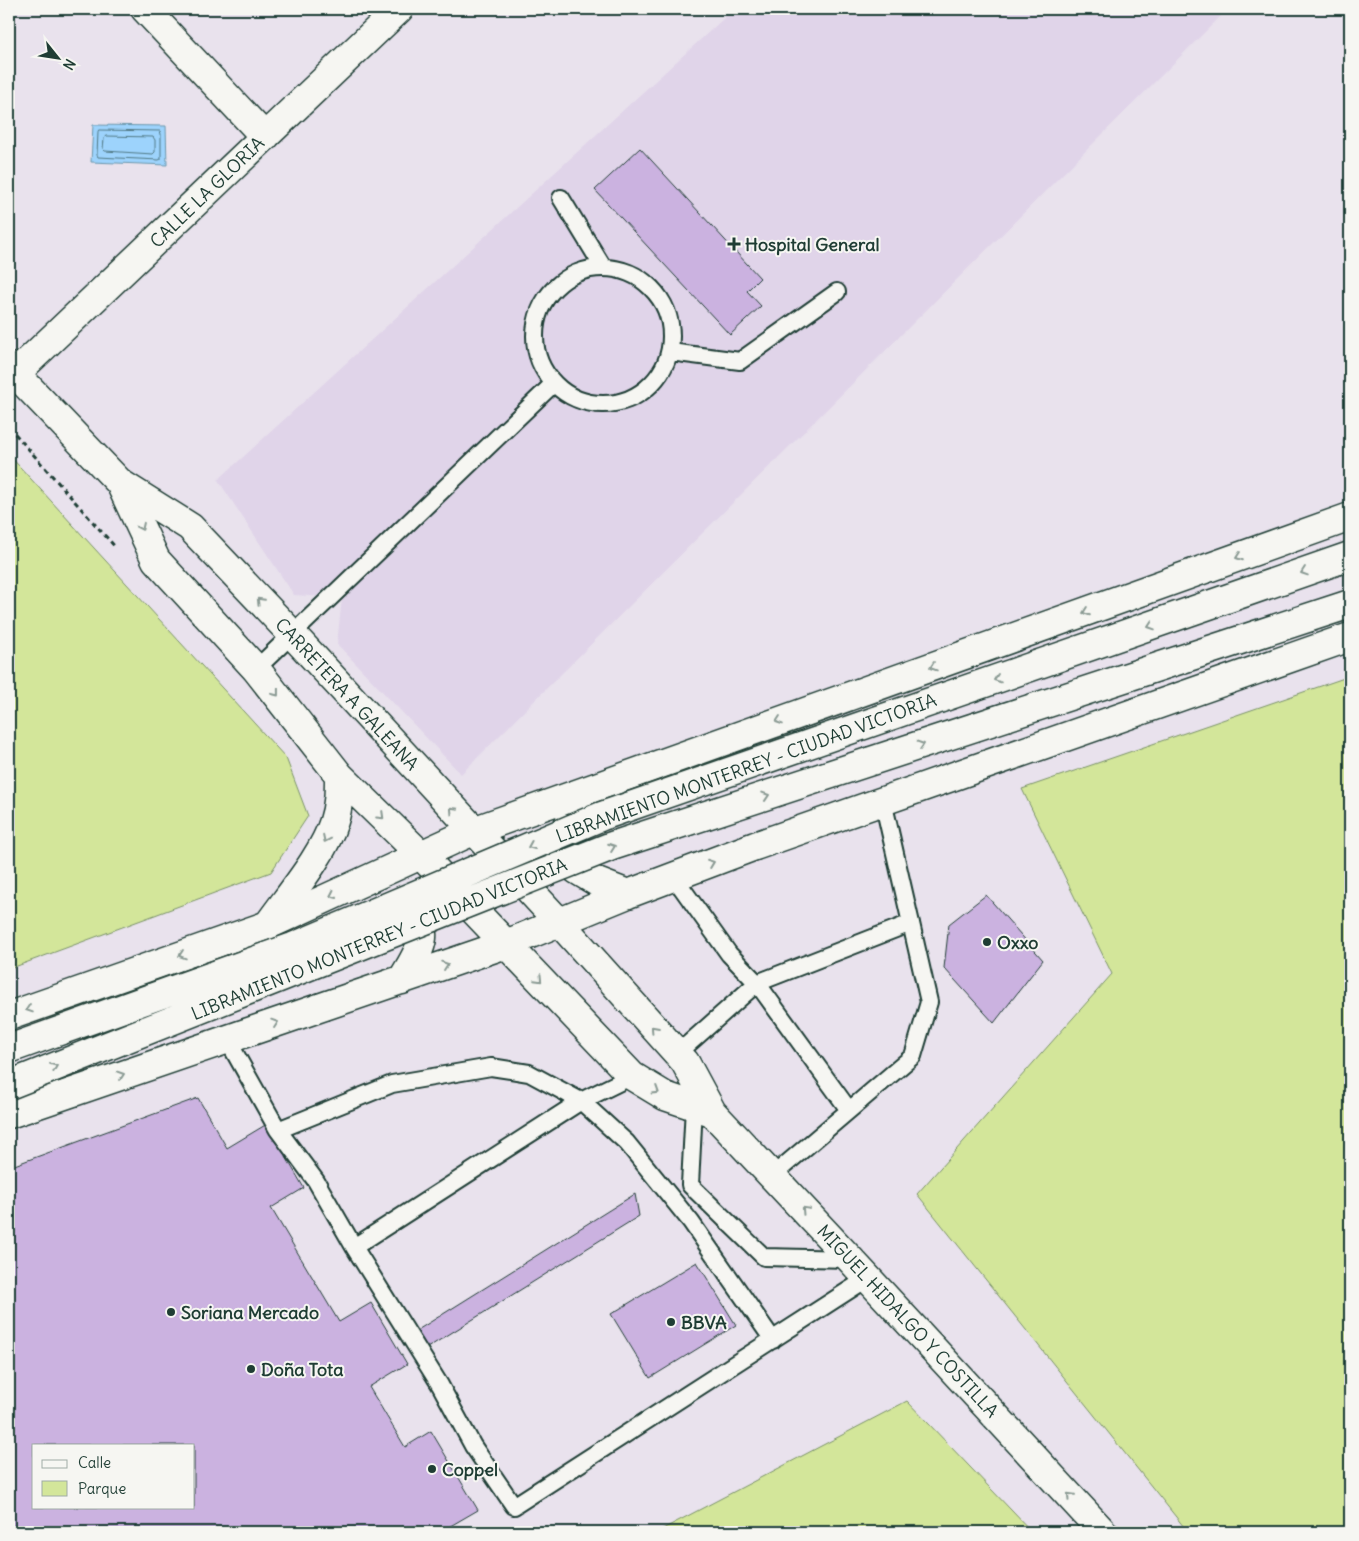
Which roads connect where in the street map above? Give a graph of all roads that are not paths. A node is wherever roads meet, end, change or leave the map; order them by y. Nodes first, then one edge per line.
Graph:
1 (145, 9) edge
2 (399, 9) edge
3 (265, 137) junction
4 (561, 198) dead end
5 (603, 267) junction
6 (837, 292) dead end
7 (670, 352) junction
8 (12, 371) edge
9 (552, 384) junction
10 (120, 483) junction
11 (1350, 516) edge
12 (1350, 556) edge
13 (1350, 604) edge
14 (292, 634) junction
15 (1350, 636) edge
16 (256, 669) junction
17 (339, 775) junction
18 (600, 784) junction
19 (883, 801) junction
20 (473, 831) junction
21 (420, 854) junction
22 (674, 877) junction
23 (362, 881) junction
24 (628, 894) junction
25 (559, 922) junction
26 (911, 923) junction
27 (268, 925) junction
28 (506, 944) junction
29 (402, 980) junction
30 (757, 983) junction
31 (9, 1016) edge
32 (227, 1039) junction
33 (9, 1049) edge
34 (677, 1054) junction
35 (632, 1076) junction
36 (9, 1085) edge
37 (582, 1101) junction
38 (703, 1109) junction
39 (849, 1110) junction
40 (9, 1114) edge
41 (278, 1130) junction
42 (772, 1176) junction
43 (354, 1247) junction
44 (859, 1268) junction
45 (773, 1340) junction
46 (1103, 1532) edge

1 - 3 main road
2 - 3 main road, CALLE LA GLORIA
3 - 8 main road, CALLE LA GLORIA
4 - 5 lane
5 - 7 lane
5 - 9 lane
6 - 7 lane
7 - 9 lane
8 - 10 main road, CARRETERA A GALEANA
9 - 14 lane
14 -> 10 main road, CARRETERA A GALEANA
10 -> 16 main road, CARRETERA A GALEANA
11 -> 18 main road
12 -> 33 main road, LIBRAMIENTO MONTERREY - CIUDAD VICTORIA, bridge
36 -> 13 main road, LIBRAMIENTO MONTERREY - CIUDAD VICTORIA, bridge
14 - 16 lane
20 -> 14 main road, CARRETERA A GALEANA
15 - 19 main road
16 -> 17 main road, CARRETERA A GALEANA
17 -> 21 main road, CARRETERA A GALEANA
17 -> 27 main road
18 - 20 main road
18 - 24 main road
22 -> 19 main road
19 - 26 lane
20 - 21 main road
20 - 25 main road, CARRETERA A GALEANA
21 - 23 main road
21 - 28 main road, CARRETERA A GALEANA
22 - 24 main road
22 - 30 lane
23 -> 27 main road
23 - 29 main road
24 - 25 main road
25 - 28 main road
34 -> 25 main road, CARRETERA A GALEANA
26 - 30 lane
26 - 39 lane
27 -> 31 main road
29 -> 28 main road
28 -> 35 main road, CARRETERA A GALEANA
32 -> 29 main road
30 - 34 lane
30 - 39 lane
40 -> 32 main road
32 - 41 lane
34 - 38 main road, CARRETERA A GALEANA
35 - 37 lane
35 -> 38 main road, CARRETERA A GALEANA
37 - 41 lane
37 - 43 lane
37 - 45 lane
38 - 42 main road, MIGUEL HIDALGO Y COSTILLA
38 - 44 lane
39 - 42 lane
41 - 43 lane
44 -> 42 main road, MIGUEL HIDALGO Y COSTILLA
43 - 45 lane
44 - 45 lane
46 -> 44 main road, MIGUEL HIDALGO Y COSTILLA

